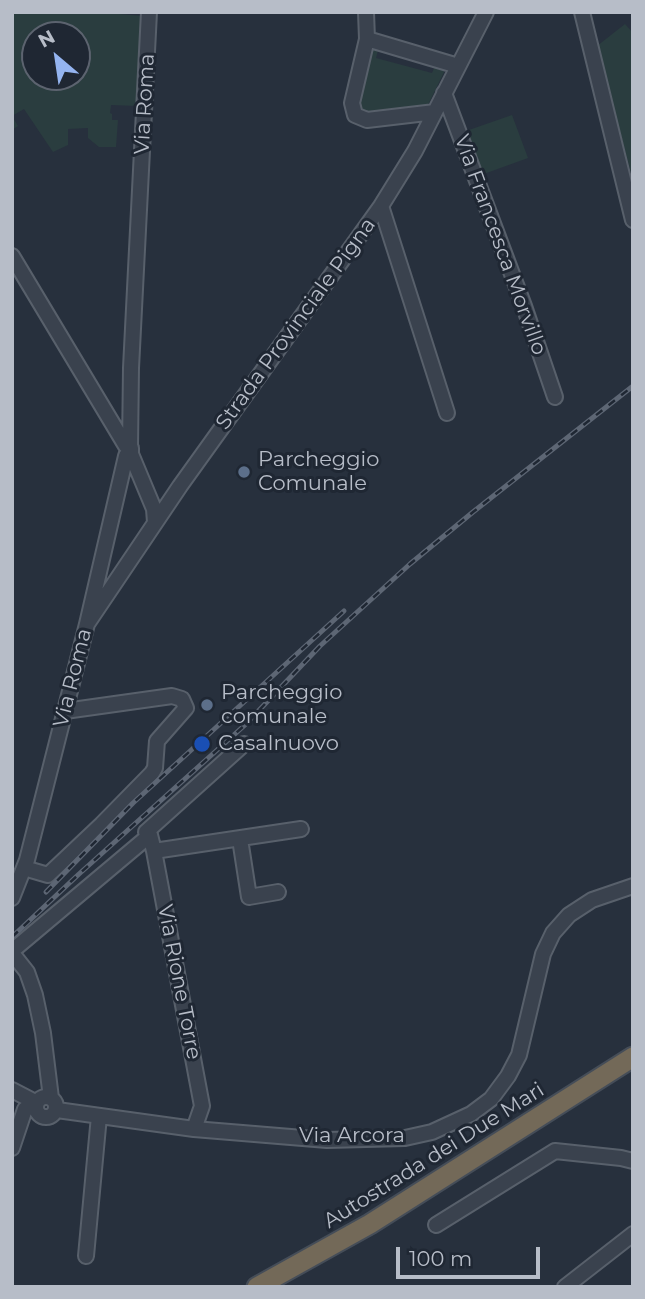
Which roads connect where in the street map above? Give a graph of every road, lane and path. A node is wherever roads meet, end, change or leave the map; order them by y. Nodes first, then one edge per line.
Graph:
1 (149, 12) edge
2 (366, 12) edge
3 (486, 12) edge
4 (582, 12) edge
5 (367, 39) junction
6 (458, 66) junction
7 (444, 93) junction
8 (435, 112) junction
9 (381, 206) junction
10 (633, 220) edge
11 (12, 256) edge
12 (555, 397) dead end
13 (447, 414) dead end
14 (128, 451) junction
15 (180, 486) junction
16 (148, 492) junction
17 (155, 522) junction
18 (99, 565) junction
19 (121, 573) junction
20 (87, 624) junction
21 (65, 711) junction
22 (244, 744) dead end
23 (302, 829) dead end
24 (149, 835) junction
25 (240, 839) junction
26 (154, 851) junction
27 (24, 868) junction
28 (633, 886) edge
29 (278, 892) dead end
30 (12, 898) edge
31 (12, 952) edge
32 (633, 1057) edge
33 (633, 1072) edge
34 (12, 1090) edge
35 (54, 1104) junction
36 (27, 1107) edge
37 (99, 1116) junction
38 (194, 1129) junction
39 (12, 1148) edge
40 (633, 1161) edge
41 (436, 1225) dead end
42 (370, 1232) junction
43 (633, 1234) edge
44 (86, 1256) dead end
45 (328, 1257) junction
46 (257, 1287) edge
47 (286, 1287) edge
48 (565, 1287) edge

1 - 14 street, Via Roma
2 - 5 street
3 - 6 street, Strada Provinciale Pigna
4 - 10 street
5 - 6 street
5 - 8 street
6 - 7 street, Strada Provinciale Pigna
7 - 8 street, Strada Provinciale Pigna
7 - 12 street, Via Francesca Morvillo
8 - 9 street, Strada Provinciale Pigna
9 - 13 street
9 - 15 street, Strada Provinciale Pigna
11 - 14 street
14 - 16 street, Via Roma
14 - 18 street, Via Roma
15 - 16 street
15 - 17 street, Strada Provinciale Pigna
16 - 17 street, Via Roma
17 - 19 street, Strada Provinciale Pigna
18 - 19 street
18 - 20 street, Via Roma
19 - 20 street, Strada Provinciale Pigna
20 - 21 street, Via Roma
21 - 27 street, Via Roma
21 - 27 street
22 - 24 street
23 - 25 street
24 - 26 street, Via Rione Torre
24 - 31 street
25 - 26 street
25 - 29 street
26 - 38 street, Via Rione Torre
27 - 30 street, Via Roma
28 - 38 street, Via Arcora
31 - 35 street
32 - 42 highway, Autostrada dei Due Mari
33 - 42 highway, Autostrada dei Due Mari
34 - 36 street
35 - 36 street, Via Arcora
35 - 37 street, Via Arcora
36 - 39 street
37 - 38 street, Via Arcora
37 - 44 street
40 - 41 street
42 - 45 highway, Autostrada dei Due Mari
43 - 48 street
45 - 46 highway, Autostrada dei Due Mari
45 - 47 highway, Autostrada dei Due Mari

